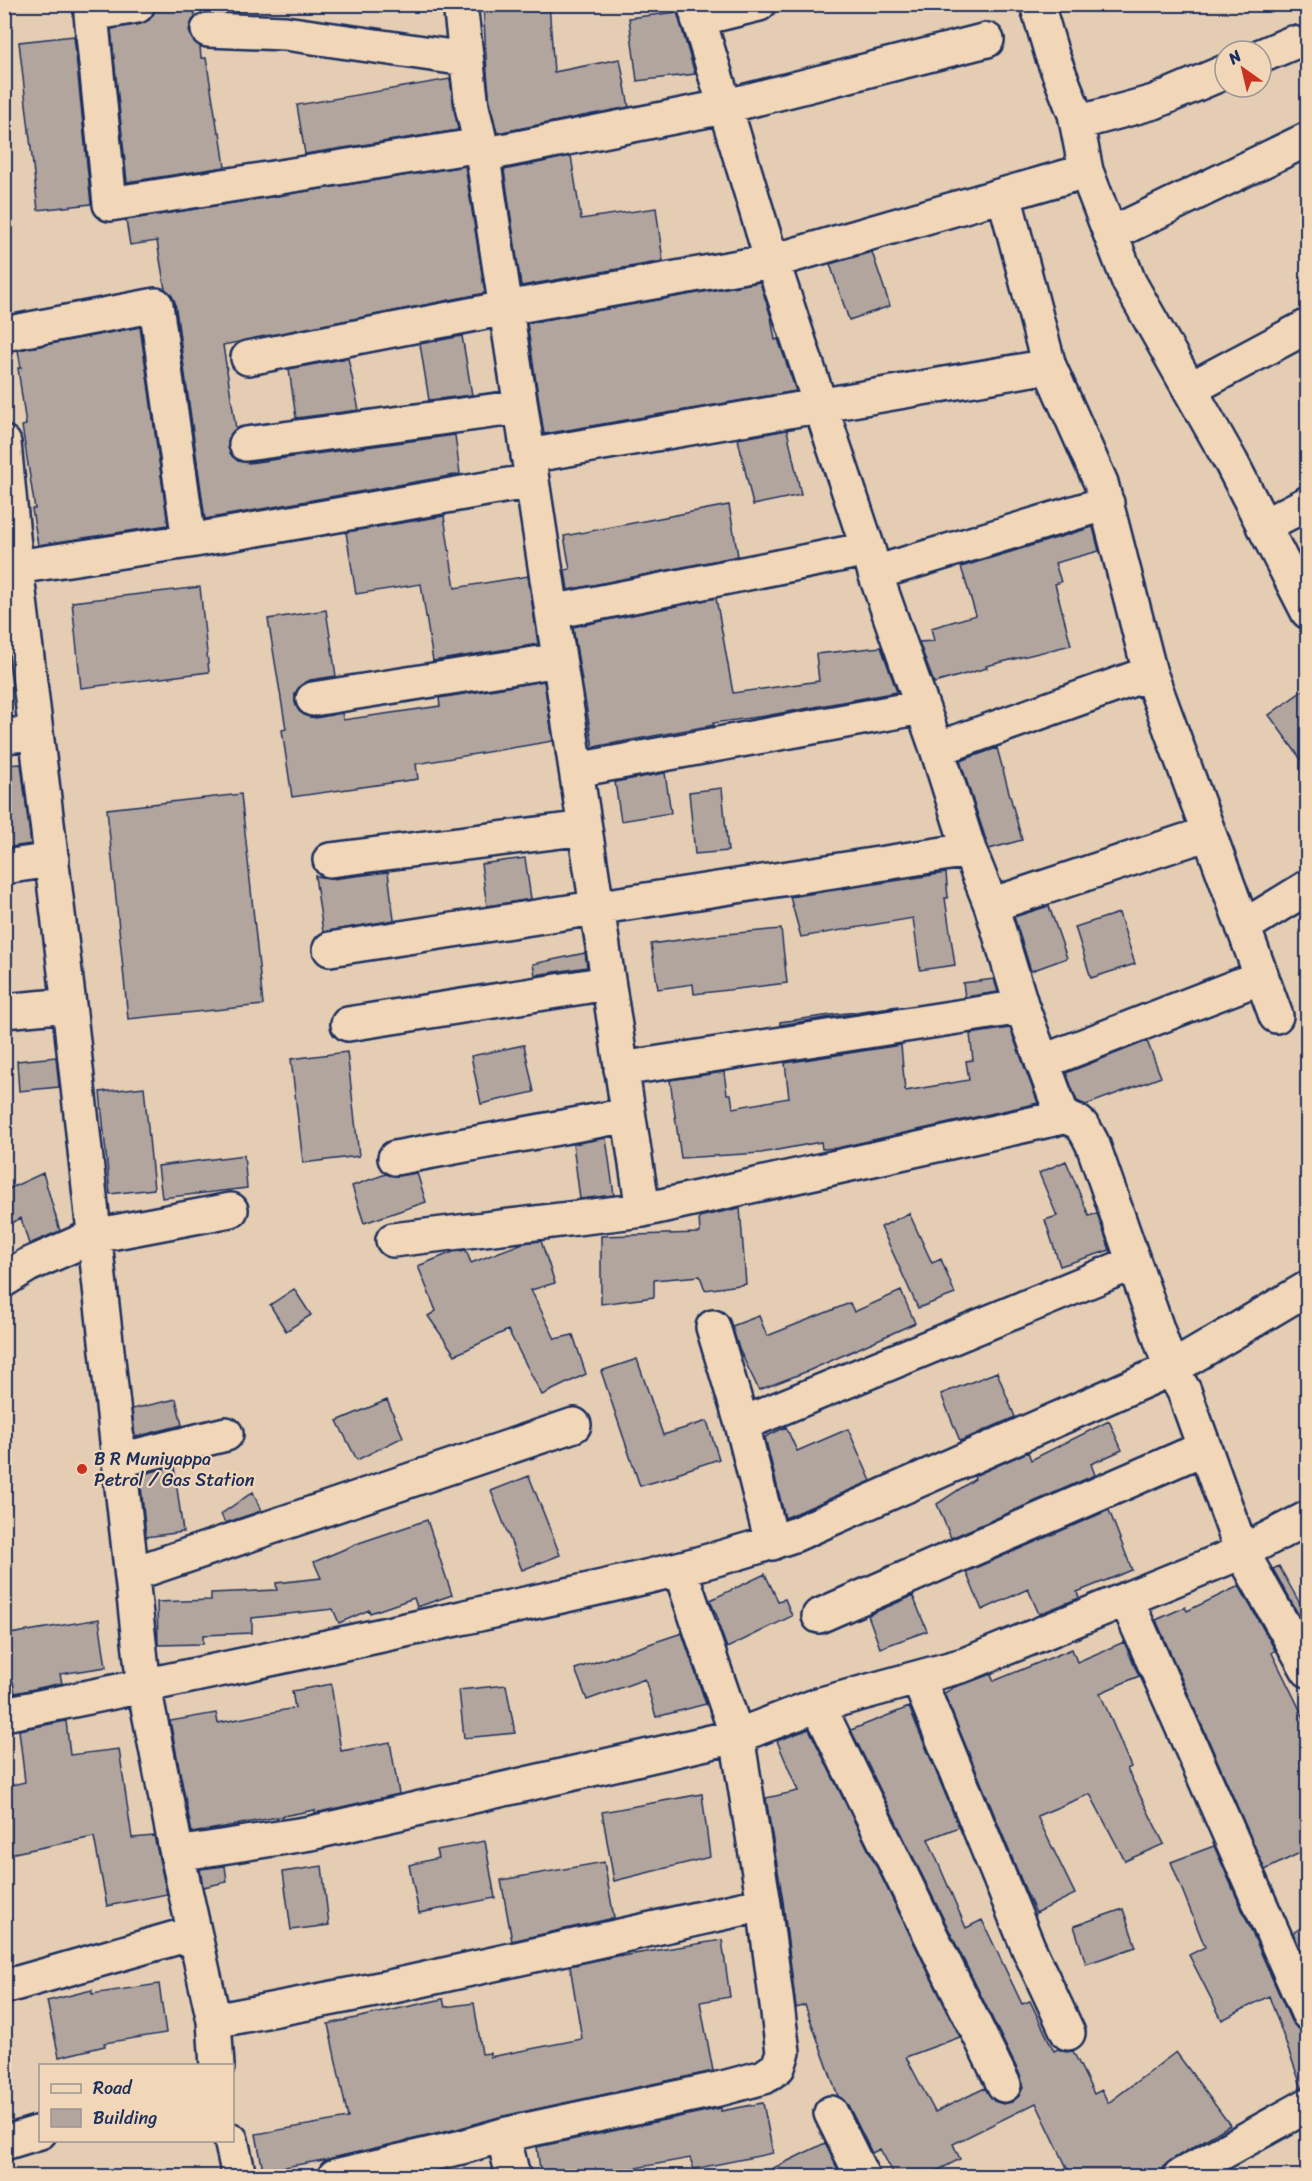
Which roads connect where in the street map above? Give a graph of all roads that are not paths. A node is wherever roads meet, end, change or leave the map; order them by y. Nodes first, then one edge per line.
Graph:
1 (460, 4) edge
2 (759, 4) edge
3 (1037, 4) edge
4 (137, 6) edge
5 (696, 12) edge
6 (207, 30) dead end
7 (987, 40) dead end
8 (1293, 43) dead end
9 (1273, 51) edge
10 (466, 58) junction
11 (1213, 77) edge
12 (723, 107) junction
13 (1077, 123) junction
14 (1308, 139) edge
15 (481, 150) junction
16 (1086, 171) junction
17 (1004, 195) junction
18 (1111, 234) junction
19 (773, 261) junction
20 (506, 308) junction
21 (1308, 326) edge
22 (4, 334) edge
23 (248, 358) dead end
24 (1049, 366) junction
25 (1190, 390) junction
26 (819, 404) junction
27 (520, 407) junction
28 (4, 443) edge
29 (246, 444) dead end
30 (530, 468) junction
31 (1107, 503) junction
32 (1308, 503) edge
33 (1263, 526) junction
34 (189, 541) junction
35 (872, 561) junction
36 (16, 567) junction
37 (552, 612) junction
38 (1308, 612) edge
39 (13, 613) edge
40 (559, 660) junction
41 (1150, 673) junction
42 (313, 699) dead end
43 (922, 707) junction
44 (36, 733) junction
45 (4, 736) edge
46 (937, 749) junction
47 (576, 770) junction
48 (585, 828) junction
49 (1209, 833) junction
50 (969, 850) junction
51 (52, 860) junction
52 (330, 860) dead end
53 (4, 867) edge
54 (1308, 887) edge
55 (991, 905) junction
56 (597, 908) junction
57 (1243, 927) junction
58 (330, 949) dead end
59 (1261, 977) junction
60 (608, 983) junction
61 (69, 1005) junction
62 (1022, 1007) junction
63 (4, 1011) edge
64 (1276, 1016) dead end
65 (348, 1024) dead end
66 (1042, 1062) junction
67 (621, 1069) junction
68 (628, 1115) junction
69 (1063, 1117) junction
70 (395, 1158) dead end
71 (231, 1210) dead end
72 (643, 1210) junction
73 (94, 1236) junction
74 (393, 1240) dead end
75 (1133, 1263) junction
76 (4, 1280) edge
77 (1308, 1288) edge
78 (713, 1327) dead end
79 (1171, 1369) junction
80 (742, 1424) junction
81 (574, 1425) dead end
82 (226, 1434) dead end
83 (1204, 1448) junction
84 (120, 1460) junction
85 (1308, 1518) edge
86 (772, 1543) junction
87 (1242, 1552) junction
88 (680, 1570) junction
89 (132, 1574) junction
90 (1126, 1599) junction
91 (819, 1616) dead end
92 (1308, 1670) edge
93 (918, 1678) junction
94 (144, 1687) junction
95 (818, 1705) junction
96 (4, 1714) edge
97 (737, 1736) junction
98 (177, 1854) junction
99 (764, 1904) junction
100 (193, 1933) junction
101 (4, 1987) edge
102 (1308, 2013) edge
103 (214, 2021) junction
104 (1068, 2033) dead end
105 (217, 2064) edge
106 (1004, 2085) dead end
107 (1308, 2105) edge
108 (831, 2113) dead end
109 (39, 2132) edge
110 (503, 2135) junction
111 (231, 2142) edge
112 (4, 2143) edge
113 (238, 2176) edge
114 (335, 2176) edge
115 (513, 2176) edge
116 (862, 2176) edge
117 (1180, 2176) edge

1 - 10 street
2 - 5 street
3 - 13 street
4 - 15 street
5 - 12 street
6 - 10 street
7 - 12 street
8 - 9 street
10 - 15 street
11 - 13 street
12 - 15 street
12 - 19 street
13 - 16 street
14 - 18 street
15 - 20 street
16 - 17 street
16 - 18 street
17 - 19 street
17 - 24 street
18 - 25 street
19 - 20 street
19 - 26 street
20 - 23 street
20 - 27 street
21 - 25 street
22 - 34 street
24 - 26 street
24 - 31 street
25 - 33 street
26 - 30 street
26 - 35 street
27 - 29 street
27 - 30 street
28 - 36 street
30 - 34 street
30 - 37 street
31 - 35 street
31 - 41 street
32 - 33 street
33 - 38 street
34 - 36 street
35 - 37 street
35 - 43 street
36 - 39 street
37 - 40 street
39 - 44 street
40 - 42 street
40 - 47 street
41 - 46 street
41 - 49 street
43 - 46 street
43 - 47 street
44 - 45 street
44 - 51 street
46 - 50 street
47 - 48 street
48 - 52 street
48 - 56 street
49 - 55 street
49 - 57 street
50 - 55 street
50 - 56 street
51 - 53 street
51 - 61 street
54 - 57 street
55 - 62 street
56 - 58 street
56 - 60 street
57 - 59 street
59 - 64 street
59 - 66 street
60 - 65 street
60 - 67 street
61 - 63 street
61 - 73 street
62 - 66 street
62 - 67 street
66 - 69 street
67 - 68 street
68 - 70 street
68 - 72 street
69 - 72 street
69 - 75 street
71 - 73 street
72 - 74 street
73 - 76 street
73 - 84 street
75 - 79 street
75 - 80 street
77 - 79 street
78 - 80 street
79 - 83 street
79 - 86 street
80 - 86 street
81 - 89 street
82 - 84 street
83 - 87 street
83 - 91 street
84 - 89 street
85 - 87 street
86 - 88 street
87 - 90 street
87 - 92 street
88 - 94 street
88 - 97 street
89 - 94 street
90 - 93 street
90 - 102 street
93 - 95 street
93 - 104 street
94 - 96 street
94 - 98 street
95 - 97 street
95 - 106 street
97 - 98 street
97 - 99 street
98 - 100 street
99 - 103 street
99 - 110 street
100 - 101 street
100 - 103 street
103 - 105 street
107 - 117 street
108 - 116 street
109 - 112 street
110 - 114 street
110 - 115 street
111 - 113 street

